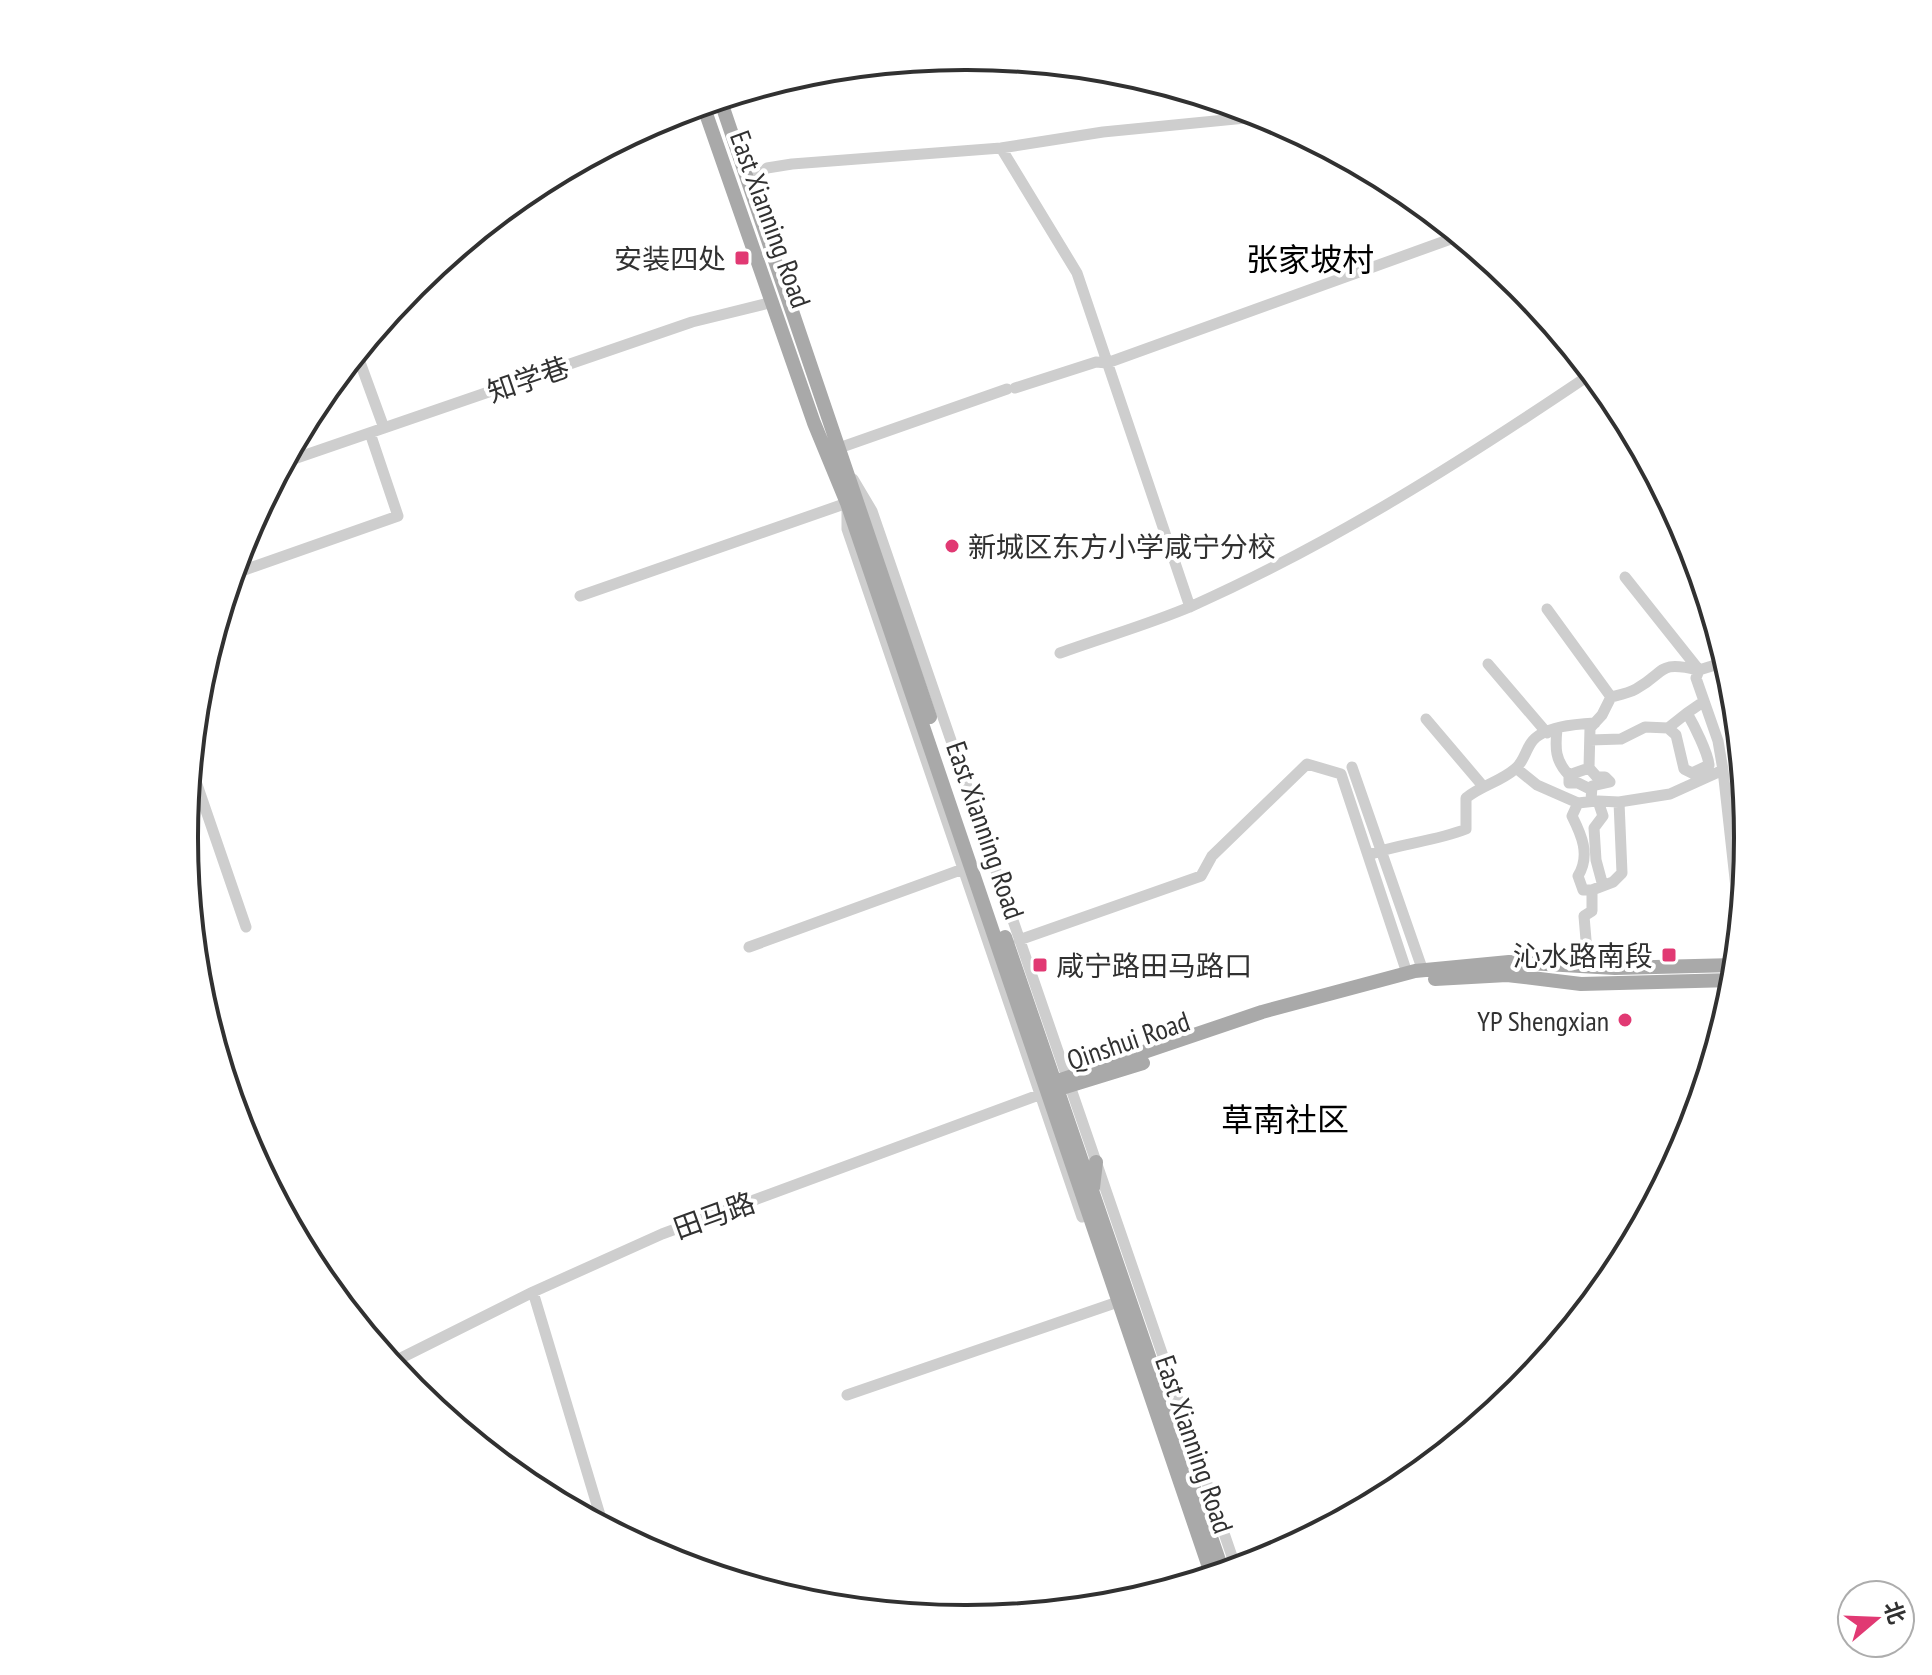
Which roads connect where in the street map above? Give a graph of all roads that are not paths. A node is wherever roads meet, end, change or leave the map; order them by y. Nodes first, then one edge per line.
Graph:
1 (724, 110) edge
2 (707, 115) edge
3 (1235, 119) edge
4 (1001, 148) junction
5 (748, 183) junction
6 (1447, 240) edge
7 (773, 302) junction
8 (1107, 363) junction
9 (361, 365) edge
10 (1582, 380) edge
11 (384, 428) junction
12 (370, 433) junction
13 (839, 448) junction
14 (299, 457) edge
15 (846, 468) junction
16 (847, 503) junction
17 (247, 569) edge
18 (1625, 577) dead end
19 (580, 596) dead end
20 (1190, 607) junction
21 (1547, 609) dead end
22 (1060, 653) dead end
23 (1488, 664) dead end
24 (1713, 666) edge
25 (1699, 670) junction
26 (1611, 697) junction
27 (1703, 702) junction
28 (1687, 713) junction
29 (1426, 719) dead end
30 (1595, 723) junction
31 (1668, 728) junction
32 (1552, 731) junction
33 (1590, 740) junction
34 (1352, 767) dead end
35 (1516, 768) junction
36 (1589, 768) junction
37 (1723, 770) junction
38 (1569, 775) junction
39 (1482, 785) junction
40 (200, 793) edge
41 (1593, 796) junction
42 (1619, 802) junction
43 (1578, 803) junction
44 (1588, 829) junction
45 (1381, 850) junction
46 (1368, 855) junction
47 (1733, 861) edge
48 (963, 869) junction
49 (1598, 888) junction
50 (246, 927) dead end
51 (1019, 940) junction
52 (749, 947) dead end
53 (1588, 964) junction
54 (1723, 965) edge
55 (1423, 971) junction
56 (1407, 973) junction
57 (1720, 980) edge
58 (1057, 1088) junction
59 (1096, 1162) junction
60 (1093, 1192) junction
61 (533, 1292) junction
62 (1112, 1304) junction
63 (402, 1358) edge
64 (847, 1395) dead end
65 (599, 1511) edge
66 (1232, 1557) edge
67 (1219, 1562) edge
68 (1209, 1565) edge
69 (1203, 1567) edge

1 - 5 main road, East Xianning Road
2 - 7 main road, East Xianning Road
3 - 4 street
4 - 5 street
4 - 8 street
5 - 13 main road, East Xianning Road
6 - 8 street
7 - 11 street, 知学巷
7 - 16 main road, East Xianning Road
8 - 13 street
8 - 20 street
9 - 11 street
10 - 20 street
11 - 12 street, 知学巷
12 - 14 street, 知学巷
12 - 17 street
13 - 15 main road, East Xianning Road
15 - 51 street
15 - 58 main road, East Xianning Road
16 - 19 street
16 - 48 street
16 - 58 main road, East Xianning Road
18 - 25 street
20 - 22 street
21 - 26 street
23 - 32 street
24 - 25 street
25 - 26 street
25 - 27 street
26 - 30 street
27 - 28 street
27 - 37 street
28 - 31 street
28 - 31 street
29 - 39 street
30 - 32 street
30 - 33 street
31 - 33 street
32 - 35 street
32 - 38 street
33 - 36 street
34 - 45 street
35 - 39 street
35 - 43 street
36 - 38 street
36 - 41 street
37 - 42 street
37 - 47 street
38 - 41 street
39 - 45 street
40 - 50 street
41 - 42 street
41 - 43 street
41 - 44 street
42 - 49 street
43 - 44 street
44 - 49 street
44 - 49 street
45 - 46 street
45 - 55 street
46 - 51 street
46 - 56 street
48 - 52 street
48 - 58 street
49 - 53 street
51 - 58 street
53 - 54 main road, Qinshui Road
53 - 55 main road, Qinshui Road
55 - 56 main road, Qinshui Road
56 - 58 main road, Qinshui Road
57 - 58 main road, Qinshui Road
58 - 59 street
58 - 60 main road, East Xianning Road
58 - 61 street, 田马路
58 - 62 street
58 - 68 main road, East Xianning Road
59 - 60 main road
59 - 66 street
60 - 67 main road, East Xianning Road
61 - 63 street, 田马路
61 - 65 street
62 - 64 street
62 - 69 street

